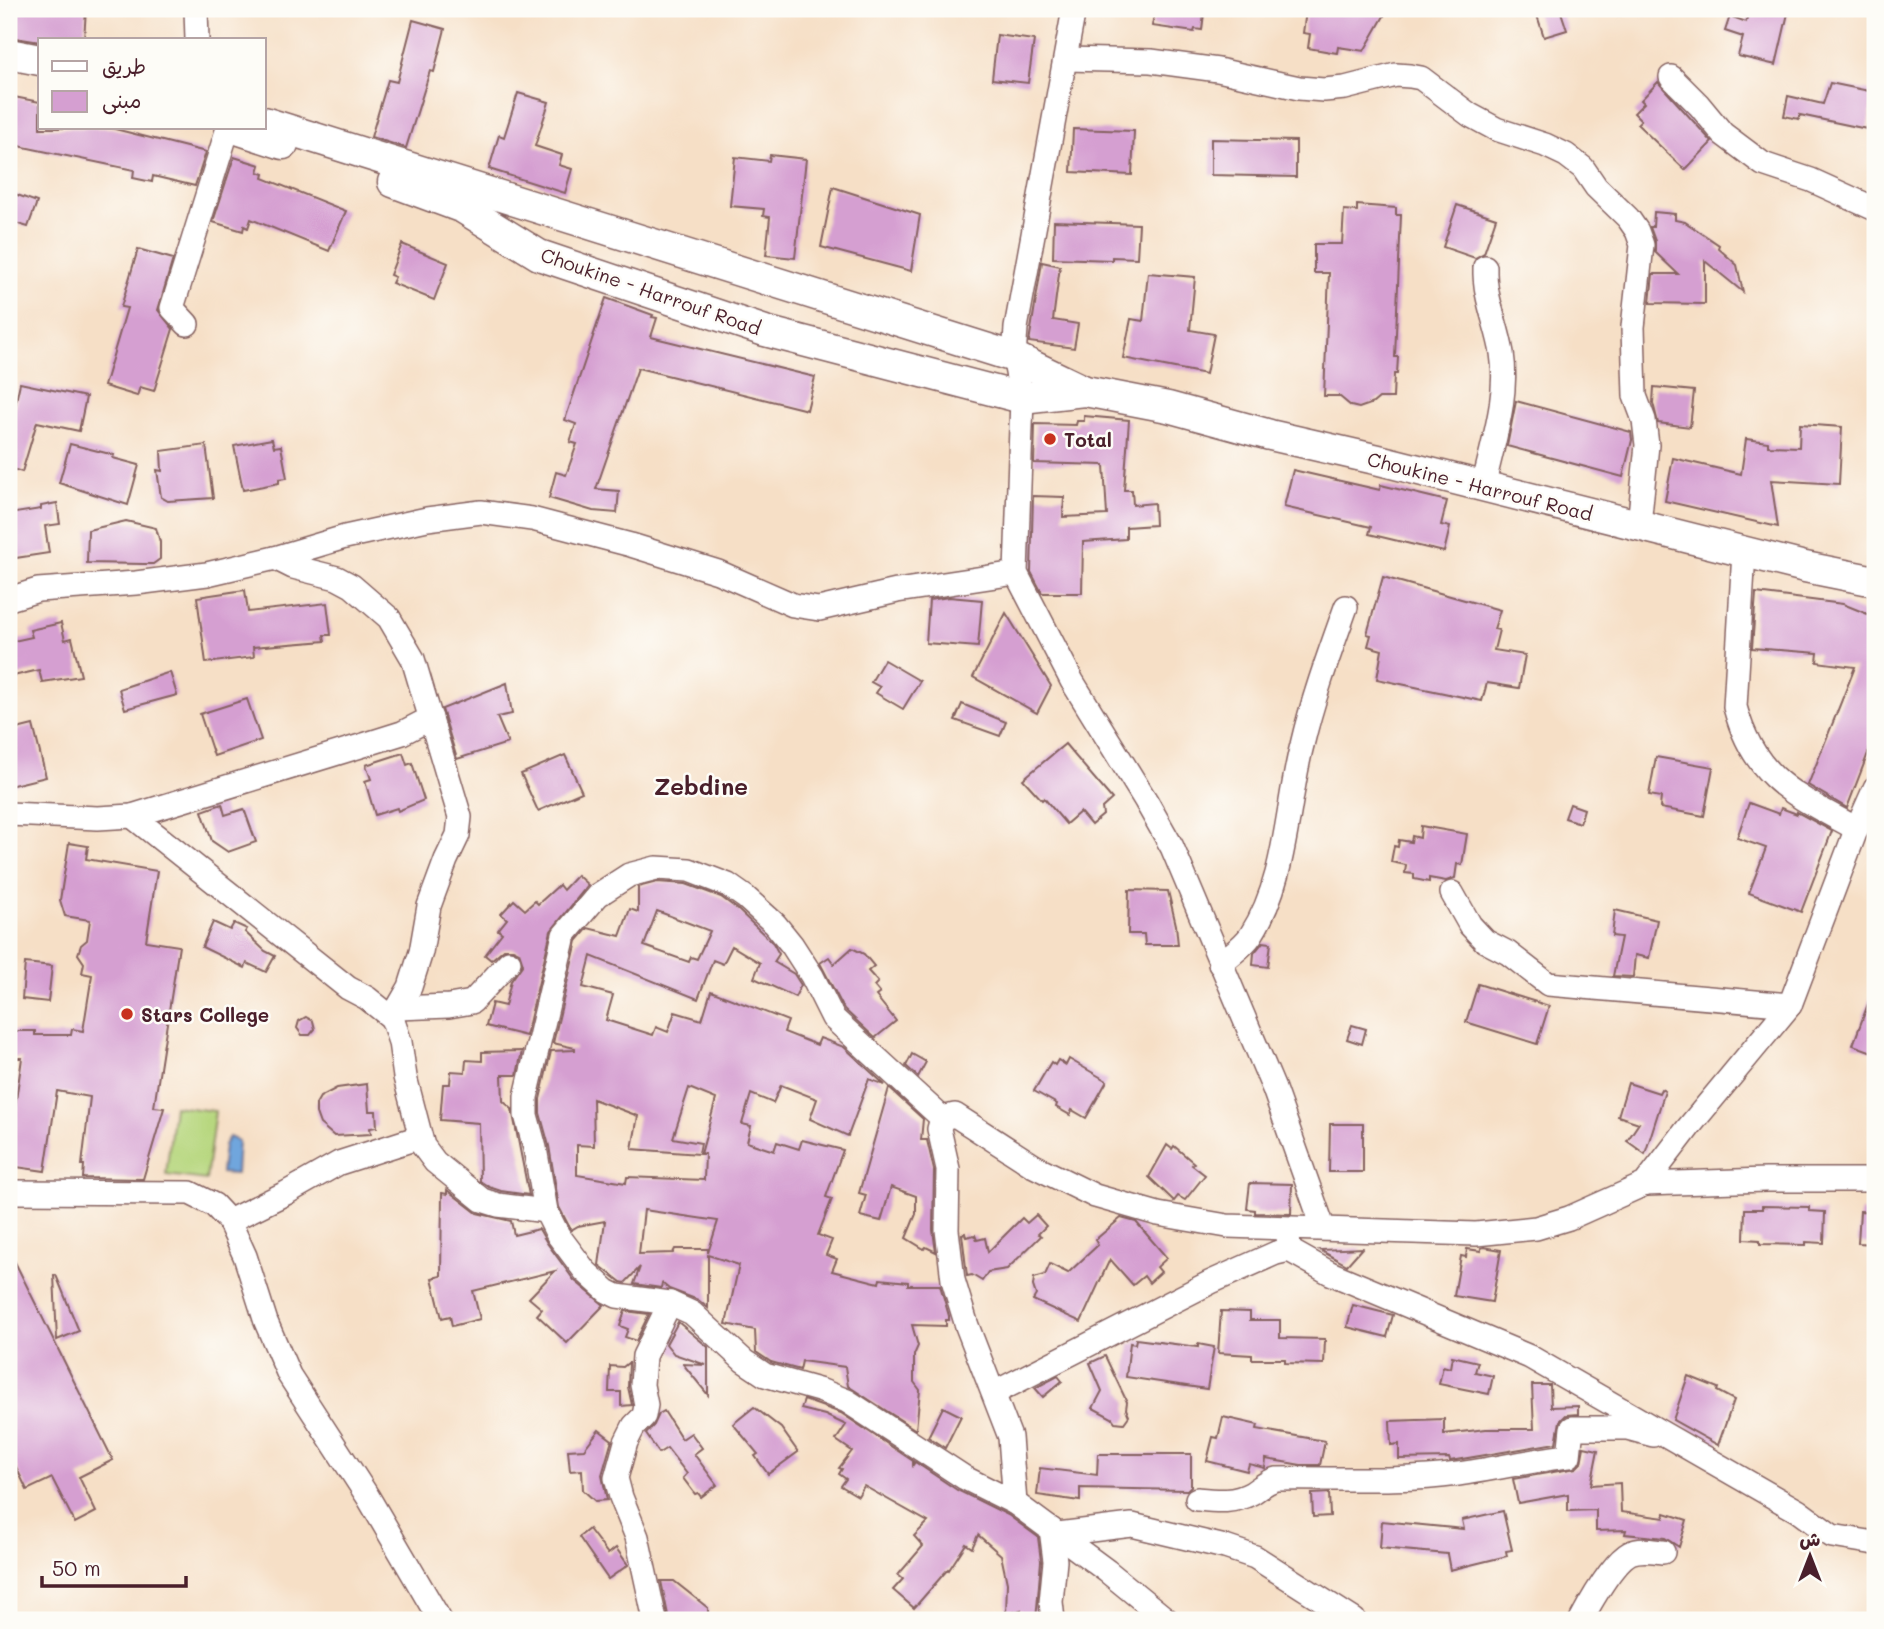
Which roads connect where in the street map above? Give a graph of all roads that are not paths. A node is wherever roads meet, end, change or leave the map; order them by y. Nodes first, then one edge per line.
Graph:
1 (196, 9) edge
2 (1074, 9) edge
3 (197, 38) edge
4 (9, 54) edge
5 (1066, 59) junction
6 (38, 60) edge
7 (9, 75) edge
8 (1671, 77) dead end
9 (38, 80) edge
10 (266, 123) edge
11 (227, 130) edge
12 (240, 130) edge
13 (1875, 209) edge
14 (1485, 267) dead end
15 (187, 324) dead end
16 (1014, 357) junction
17 (1085, 391) junction
18 (1022, 398) junction
19 (1483, 488) junction
20 (1639, 525) junction
21 (1744, 552) junction
22 (275, 558) junction
23 (1016, 573) junction
24 (1875, 581) edge
25 (9, 599) edge
26 (1346, 607) dead end
27 (431, 718) junction
28 (1875, 788) edge
29 (9, 814) edge
30 (132, 817) junction
31 (1857, 829) junction
32 (1452, 893) dead end
33 (509, 962) dead end
34 (1220, 964) junction
35 (1790, 1005) junction
36 (395, 1013) junction
37 (942, 1118) junction
38 (420, 1137) junction
39 (1875, 1180) edge
40 (1645, 1184) junction
41 (9, 1192) edge
42 (546, 1211) junction
43 (229, 1221) junction
44 (1287, 1227) junction
45 (1323, 1227) junction
46 (1289, 1250) junction
47 (670, 1303) junction
48 (995, 1393) junction
49 (1677, 1441) junction
50 (1197, 1499) dead end
51 (1015, 1503) junction
52 (1054, 1532) junction
53 (1875, 1543) edge
54 (1663, 1552) dead end
55 (440, 1620) edge
56 (655, 1620) edge
57 (1053, 1620) edge
58 (1167, 1620) edge
59 (1354, 1620) edge
60 (1581, 1620) edge

1 - 3 street
2 - 5 street
4 - 6 main road
5 - 16 street
5 - 20 street
7 - 9 main road
8 - 13 street
10 - 16 main road, Choukine - Harrouf Road
11 - 15 street
12 - 18 main road, Choukine - Harrouf Road
14 - 19 street
16 - 17 main road, Choukine - Harrouf Road
16 - 18 street
17 - 18 main road, Choukine - Harrouf Road
17 - 19 main road, Choukine - Harrouf Road
18 - 23 street
19 - 20 main road, Choukine - Harrouf Road
20 - 21 main road, Choukine - Harrouf Road
21 - 24 main road, Choukine - Harrouf Road
21 - 31 street
22 - 23 street
22 - 25 street
22 - 27 street
23 - 34 street
26 - 34 street
27 - 30 street
27 - 36 street
28 - 31 street
29 - 30 street
30 - 36 street
31 - 35 street
32 - 35 street
33 - 36 street
34 - 45 street
35 - 40 street
36 - 38 street
37 - 42 street
37 - 44 street
37 - 48 street
38 - 42 street
38 - 43 street
39 - 40 street
40 - 45 street
41 - 43 street
42 - 47 street
43 - 55 street
44 - 45 street
44 - 46 street
46 - 48 street
46 - 49 street
47 - 51 street
47 - 56 street
48 - 51 street
49 - 50 street
49 - 53 street
51 - 52 street
52 - 57 street
52 - 58 street
52 - 59 street
54 - 60 street

